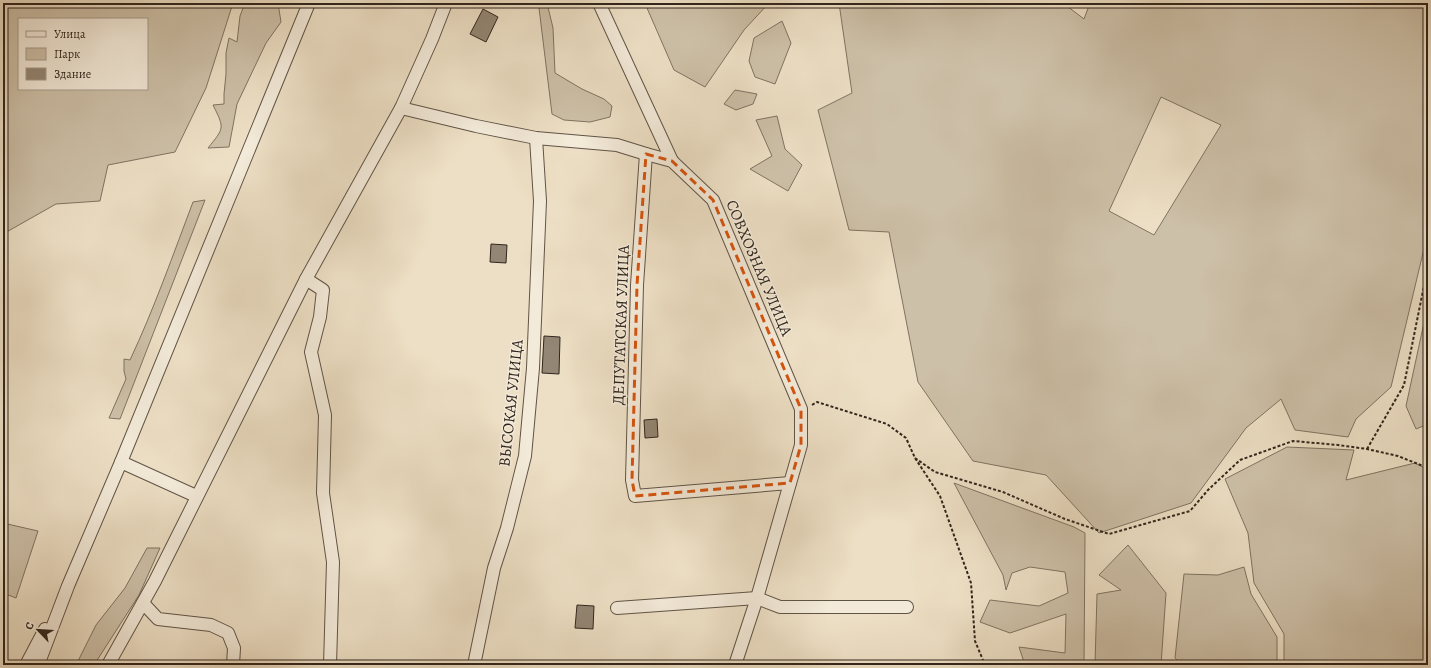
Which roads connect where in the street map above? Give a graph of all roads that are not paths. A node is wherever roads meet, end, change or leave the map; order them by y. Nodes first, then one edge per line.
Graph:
1 (309, 3) edge
2 (446, 3) edge
3 (599, 3) edge
4 (401, 108) junction
5 (536, 138) junction
6 (646, 154) junction
7 (672, 161) junction
8 (306, 279) junction
9 (121, 462) junction
10 (790, 483) junction
11 (196, 496) junction
12 (68, 586) junction
13 (757, 598) junction
14 (143, 603) junction
15 (617, 608) dead end
16 (907, 608) dead end
17 (26, 665) edge
18 (38, 665) edge
19 (108, 665) edge
20 (234, 665) edge
21 (330, 665) edge
22 (474, 665) edge
23 (735, 665) edge

1 - 9 street
2 - 4 street
3 - 7 street
4 - 5 street, СОВХОЗНАЯ УЛИЦА
4 - 8 street
5 - 6 street, СОВХОЗНАЯ УЛИЦА
5 - 22 street, ВЫСОКАЯ УЛИЦА
6 - 7 street, СОВХОЗНАЯ УЛИЦА
6 - 10 street, ДЕПУТАТСКАЯ УЛИЦА
7 - 10 street, СОВХОЗНАЯ УЛИЦА
8 - 11 street
8 - 21 street
9 - 11 street
9 - 12 street
10 - 13 street, СОВХОЗНАЯ УЛИЦА
11 - 14 street
12 - 17 street
12 - 18 street
13 - 15 street
13 - 16 street
13 - 23 street, СОВХОЗНАЯ УЛИЦА
14 - 19 street
14 - 20 street

